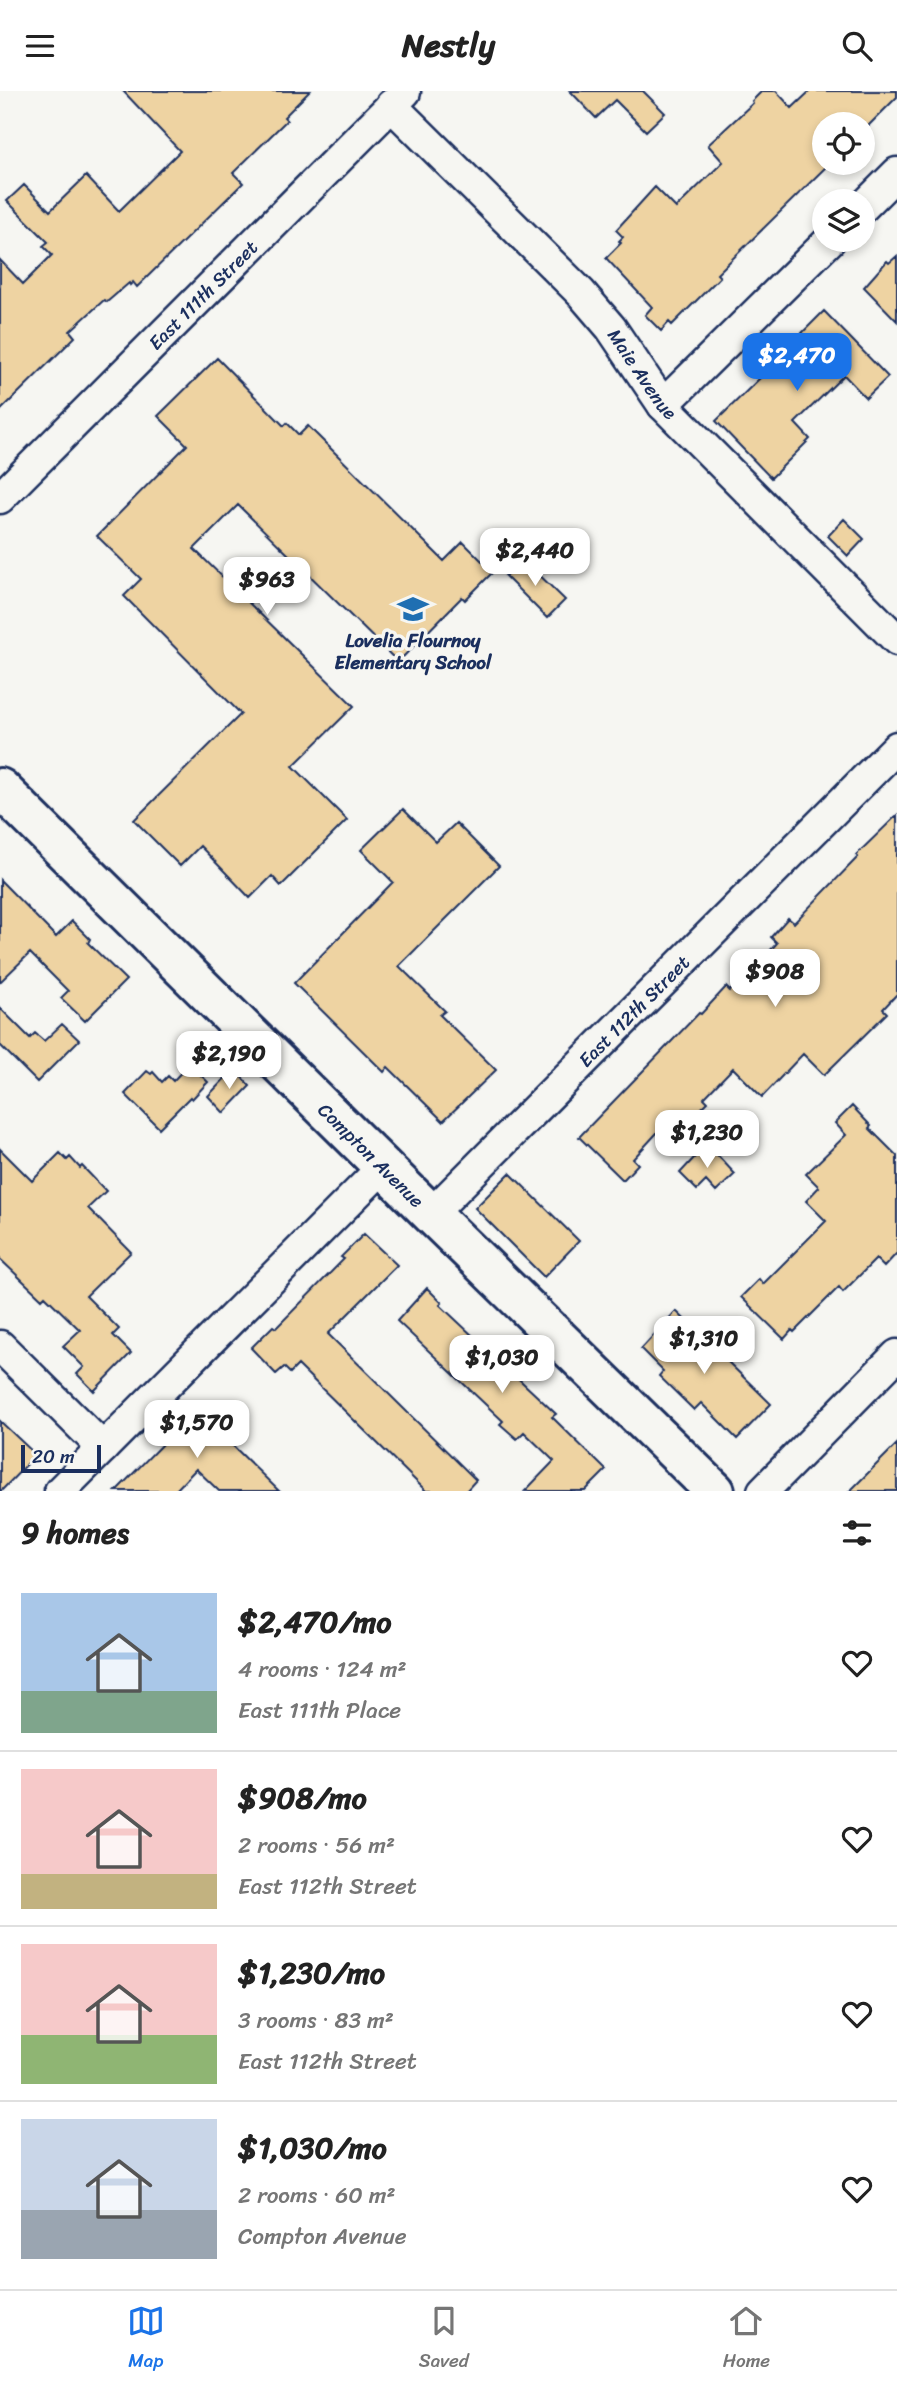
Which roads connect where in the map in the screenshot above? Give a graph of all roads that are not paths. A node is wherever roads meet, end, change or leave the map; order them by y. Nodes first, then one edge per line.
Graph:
1 (398, 98) edge
2 (897, 173) edge
3 (875, 195) edge
4 (818, 252) edge
5 (663, 405) junction
6 (0, 498) edge
7 (897, 640) edge
8 (897, 747) edge
9 (0, 788) edge
10 (384, 1166) junction
11 (431, 1215) junction
12 (0, 1346) edge
13 (897, 1355) edge
14 (103, 1447) junction
15 (60, 1491) edge
16 (715, 1491) edge
17 (763, 1491) edge

1 - 5 street, Maie Avenue
1 - 6 street, East 111th Street
2 - 3 street
4 - 5 street
5 - 7 street, Maie Avenue
8 - 11 street, East 112th Street
9 - 10 main road, Compton Avenue
10 - 11 main road, Compton Avenue
10 - 14 street
11 - 16 main road, Compton Avenue
12 - 14 street
13 - 17 street
14 - 15 street

